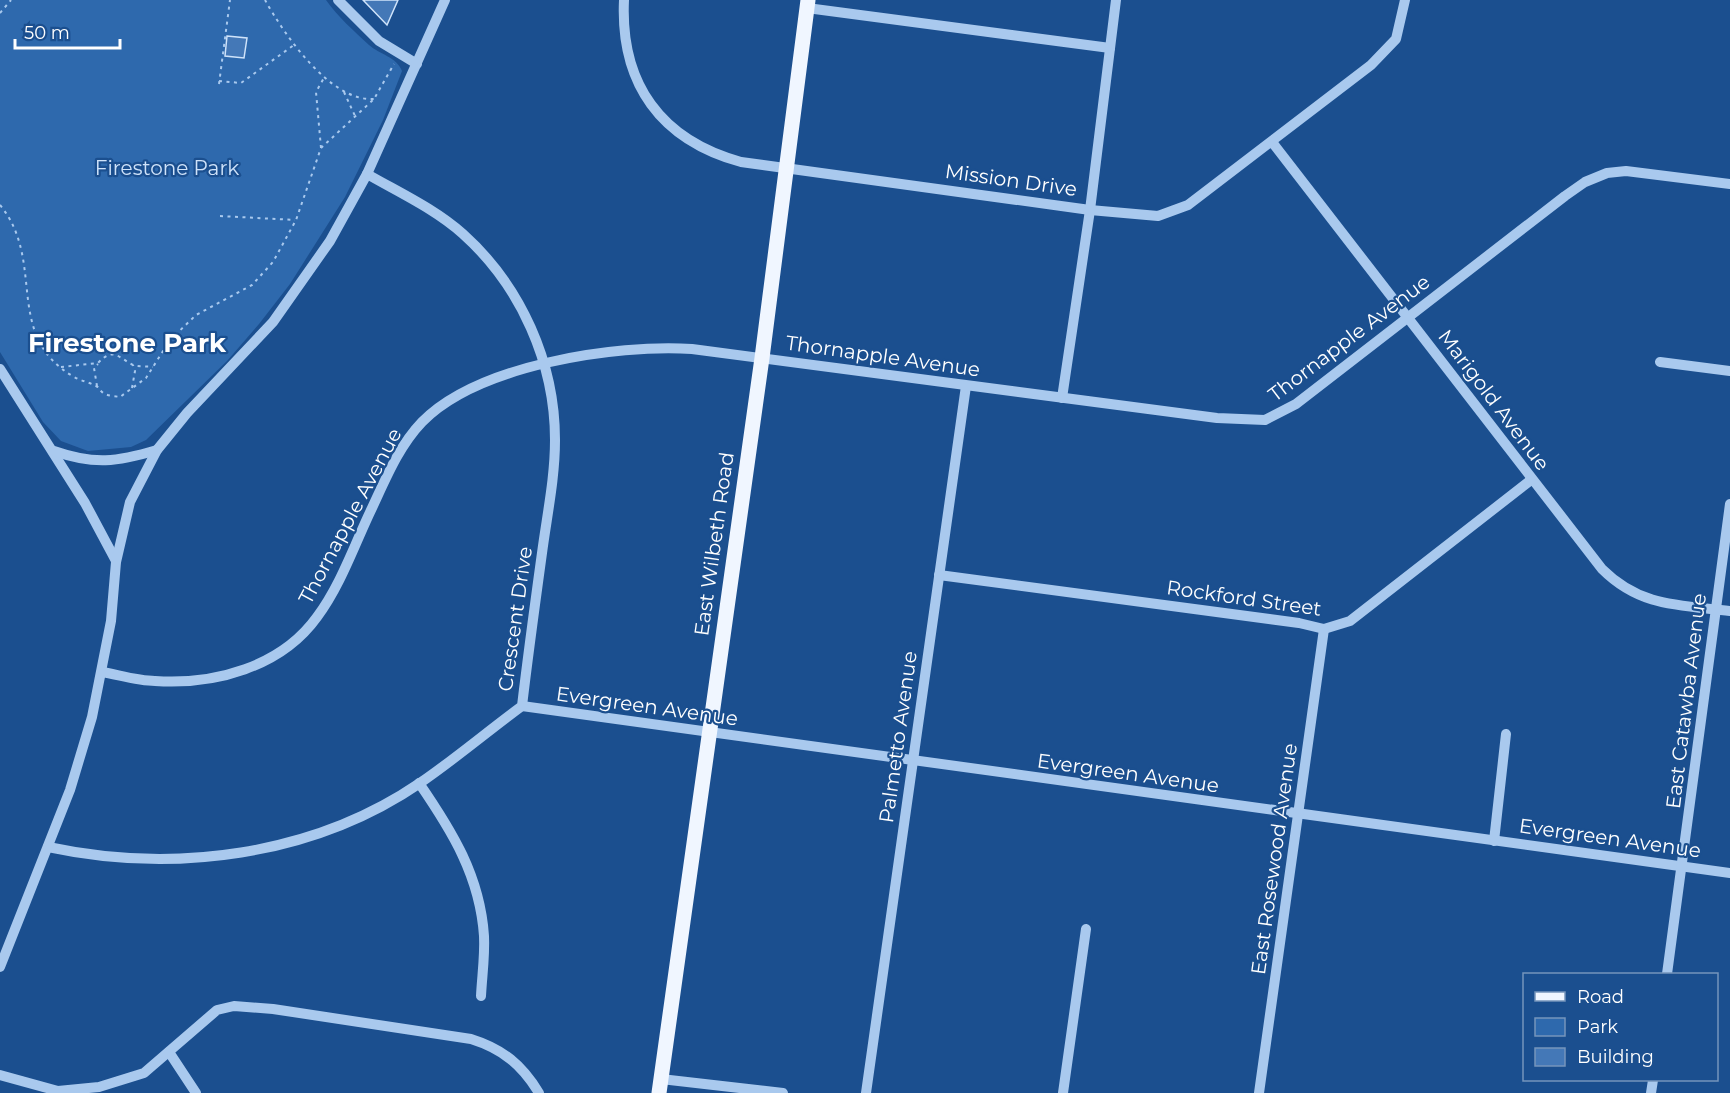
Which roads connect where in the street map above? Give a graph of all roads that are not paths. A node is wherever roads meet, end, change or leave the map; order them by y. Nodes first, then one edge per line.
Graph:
1 (338, 0) edge
2 (445, 0) edge
3 (624, 0) edge
4 (1116, 0) edge
5 (1405, 0) edge
6 (808, 4) edge
7 (1110, 48) junction
8 (417, 64) junction
9 (1272, 142) junction
10 (786, 168) junction
11 (367, 174) junction
12 (1730, 184) edge
13 (1090, 210) junction
14 (1408, 316) junction
15 (762, 358) junction
16 (1660, 362) dead end
17 (546, 364) junction
18 (0, 369) edge
19 (1730, 371) edge
20 (966, 386) junction
21 (1062, 398) junction
22 (157, 450) junction
23 (54, 451) junction
24 (1531, 480) junction
25 (1730, 504) edge
26 (116, 562) junction
27 (939, 575) junction
28 (1717, 609) junction
29 (1730, 611) edge
30 (1324, 629) junction
31 (102, 672) junction
32 (522, 706) junction
33 (709, 733) junction
34 (1506, 734) dead end
35 (912, 762) junction
36 (419, 783) junction
37 (1298, 814) junction
38 (1494, 841) junction
39 (48, 847) junction
40 (1683, 866) junction
41 (1730, 873) edge
42 (1086, 929) dead end
43 (0, 936) edge
44 (12, 938) junction
45 (0, 967) edge
46 (1667, 973) edge
47 (481, 996) dead end
48 (169, 1052) junction
49 (0, 1075) edge
50 (660, 1086) edge
51 (89, 1090) edge
52 (196, 1093) edge
53 (539, 1093) edge
54 (783, 1093) edge
55 (866, 1093) edge
56 (1063, 1093) edge
57 (1259, 1093) edge

1 - 8 street
2 - 8 street
3 - 10 street, Mission Drive
4 - 7 street
5 - 9 street, Mission Drive
6 - 7 street
6 - 10 main road, East Wilbeth Road
7 - 13 street
8 - 11 street
9 - 13 street, Mission Drive
9 - 14 street, Marigold Avenue
10 - 13 street, Mission Drive
10 - 15 main road, East Wilbeth Road
11 - 17 street, Crescent Drive
11 - 22 street
12 - 14 street, Thornapple Avenue
13 - 21 street
14 - 21 street, Thornapple Avenue
14 - 24 street, Marigold Avenue
15 - 17 street, Thornapple Avenue
15 - 20 street, Thornapple Avenue
15 - 33 main road, East Wilbeth Road
16 - 19 street
17 - 31 street, Thornapple Avenue
17 - 32 street, Crescent Drive
18 - 23 street
20 - 21 street, Thornapple Avenue
20 - 27 street, Palmetto Avenue
22 - 23 street
22 - 26 street
23 - 26 street
24 - 28 street, Marigold Avenue
24 - 30 street, Rockford Street
25 - 28 street, East Catawba Avenue
26 - 31 street
27 - 30 street, Rockford Street
27 - 35 street, Palmetto Avenue
28 - 29 street, Marigold Avenue
28 - 40 street, East Catawba Avenue
30 - 37 street, East Rosewood Avenue
31 - 39 street
32 - 33 street, Evergreen Avenue
32 - 36 street, Crescent Drive
33 - 35 street, Evergreen Avenue
33 - 50 main road, East Wilbeth Road
34 - 38 street
35 - 37 street, Evergreen Avenue
35 - 55 street, Palmetto Avenue
36 - 39 street, Crescent Drive
36 - 47 street
37 - 38 street, Evergreen Avenue
37 - 57 street, East Rosewood Avenue
38 - 40 street, Evergreen Avenue
39 - 44 street
40 - 41 street, Evergreen Avenue
40 - 46 street, East Catawba Avenue
42 - 56 street
43 - 44 street
44 - 45 street
48 - 51 street
48 - 52 street
48 - 53 street
49 - 51 street
50 - 54 street

